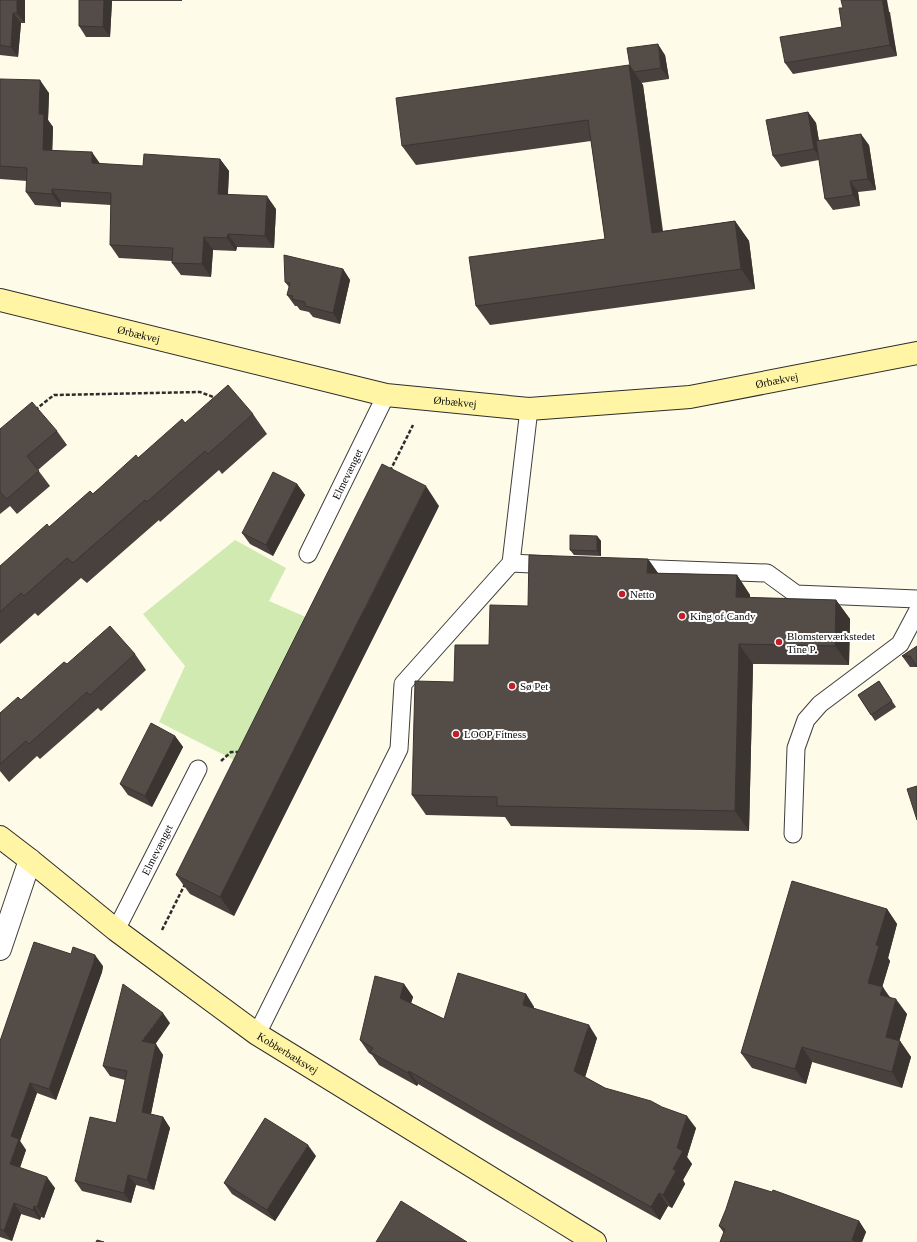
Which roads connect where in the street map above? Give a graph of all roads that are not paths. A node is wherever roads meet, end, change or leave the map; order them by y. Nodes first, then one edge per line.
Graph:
1 (0, 300) edge
2 (917, 353) edge
3 (386, 395) junction
4 (529, 409) junction
5 (308, 554) dead end
6 (511, 564) junction
7 (564, 566) edge
8 (617, 568) edge
9 (917, 599) edge
10 (917, 612) edge
11 (198, 769) road end
12 (793, 834) dead end
13 (0, 837) edge
14 (30, 860) junction
15 (116, 930) junction
16 (0, 949) edge
17 (257, 1034) junction
18 (595, 1242) edge

1 - 3 street, Ørbækvej
2 - 4 street, Ørbækvej
3 - 4 street, Ørbækvej
3 - 5 lane, Elmevænget
4 - 6 lane
6 - 7 lane
6 - 17 lane
8 - 9 lane
10 - 12 lane
11 - 15 lane, Elmevænget
13 - 14 street, Kobberbæksvej
14 - 15 street, Kobberbæksvej
14 - 16 street
15 - 17 street, Kobberbæksvej
17 - 18 street, Kobberbæksvej

